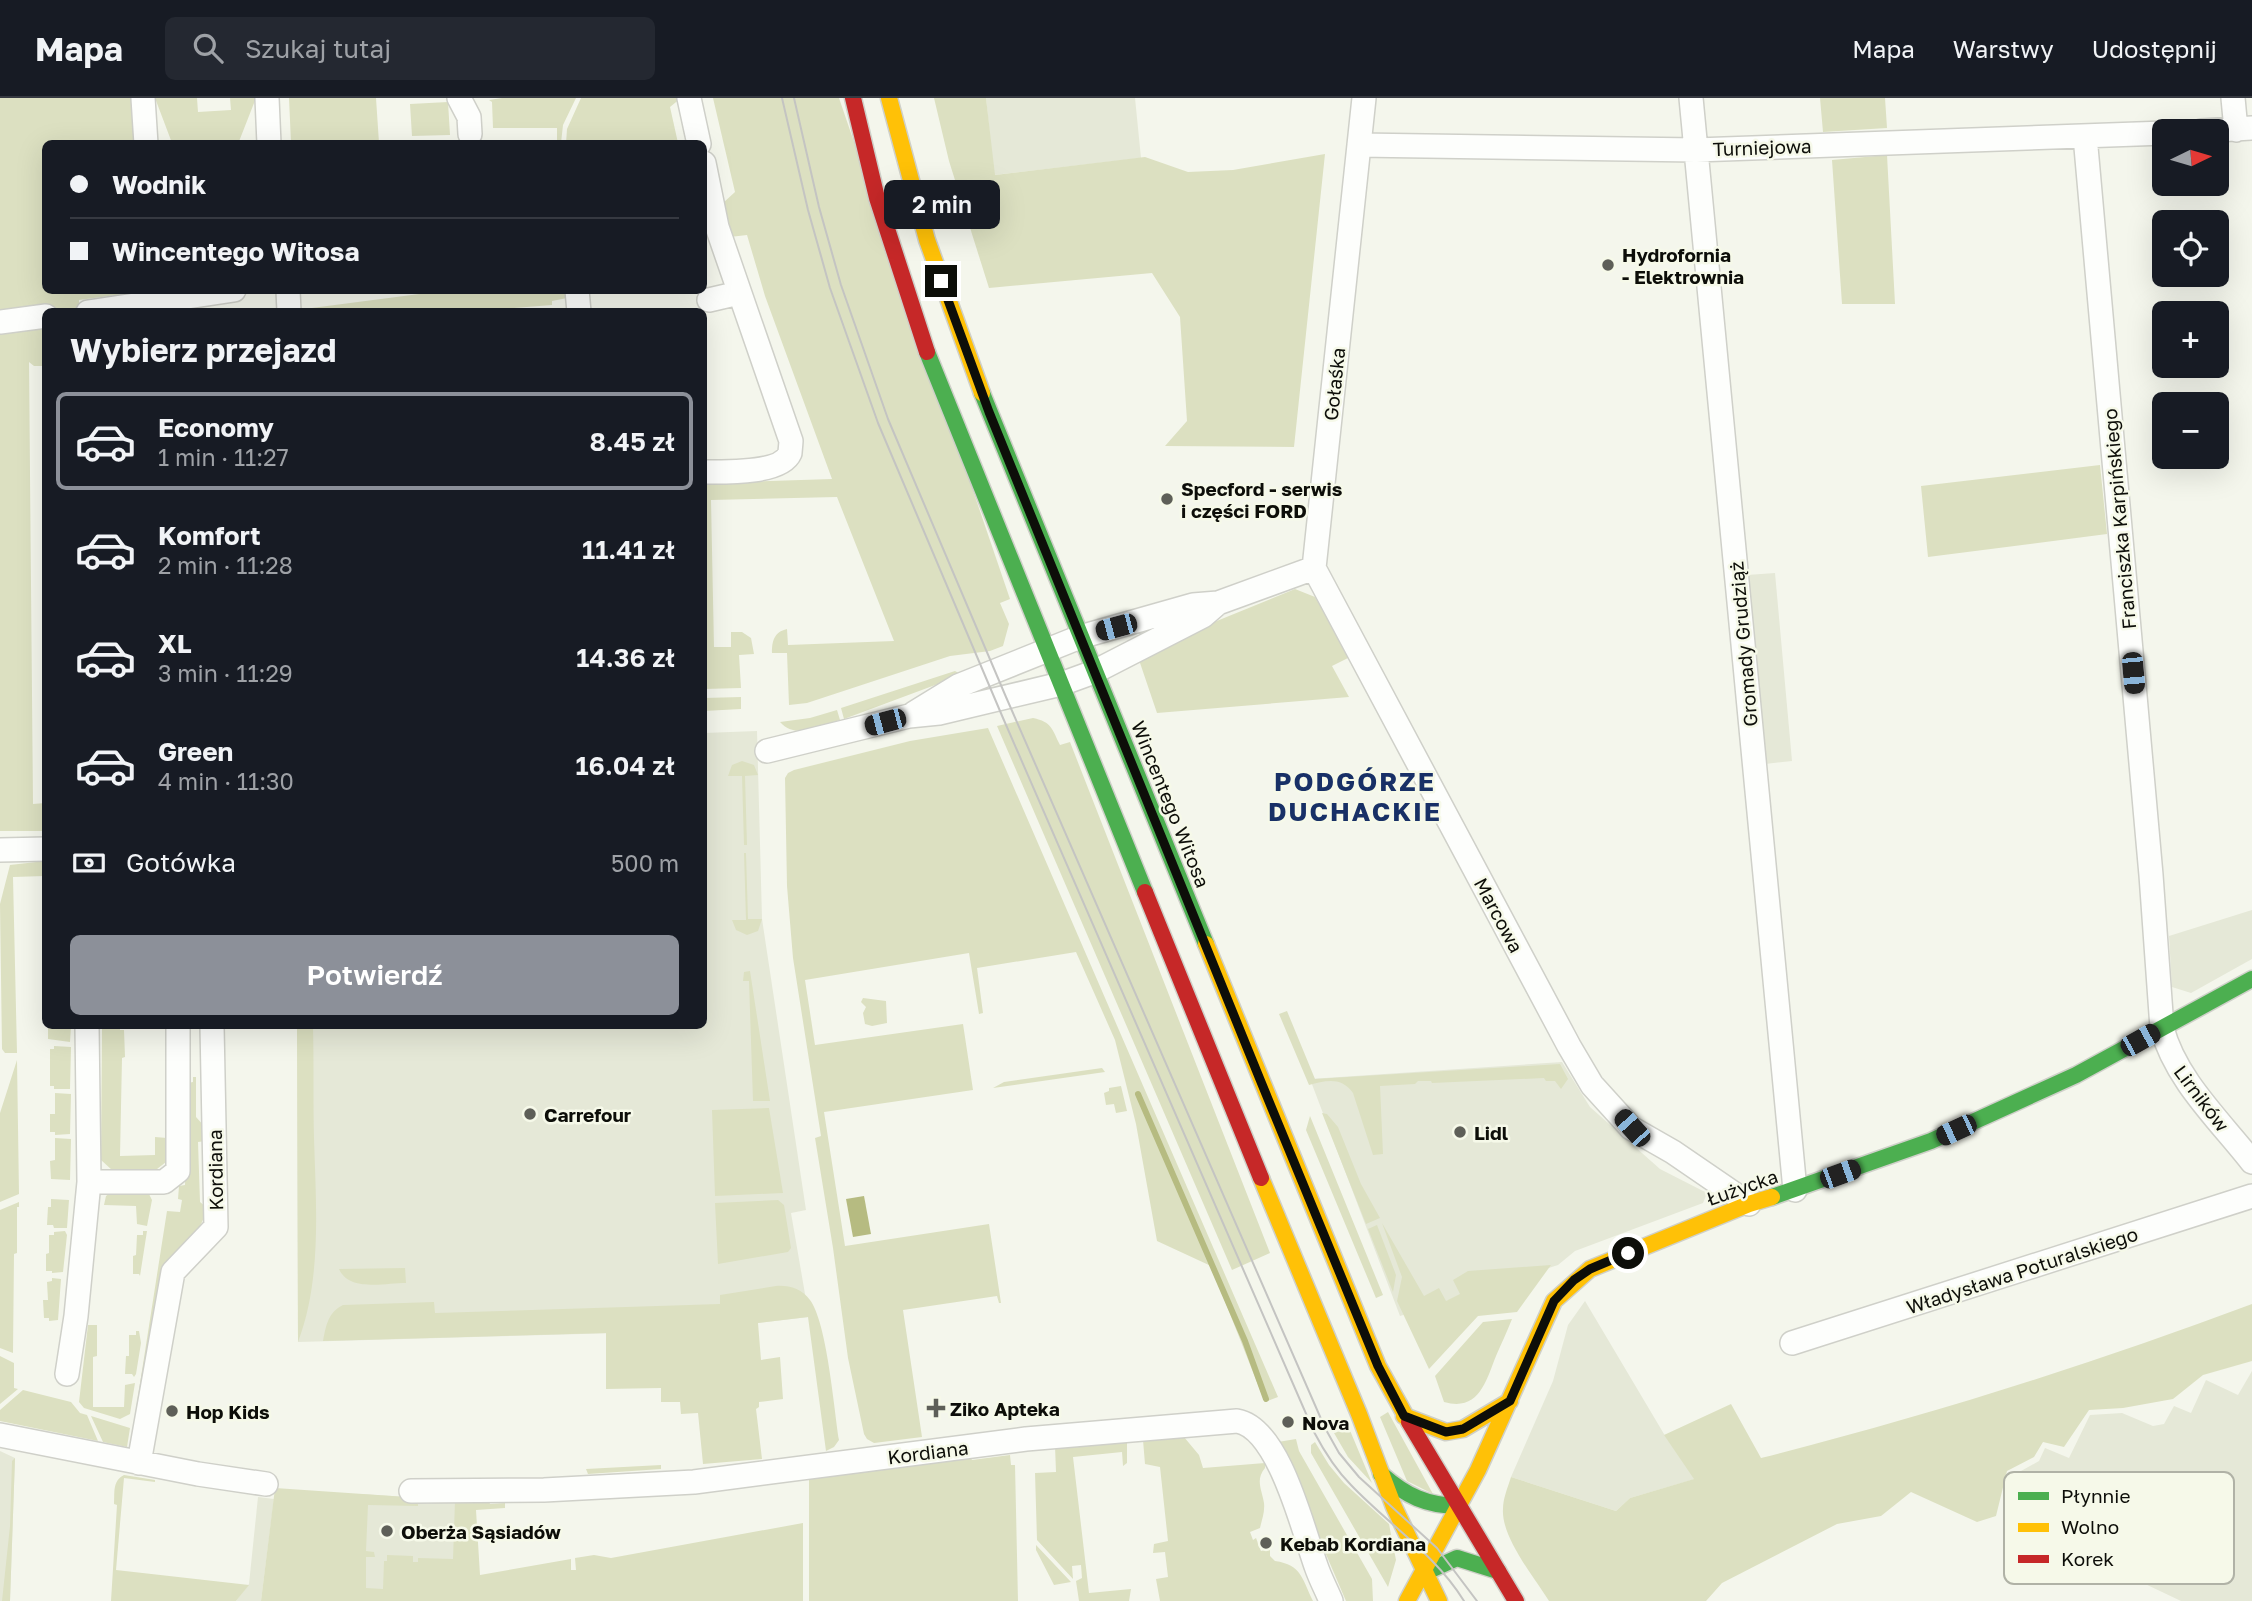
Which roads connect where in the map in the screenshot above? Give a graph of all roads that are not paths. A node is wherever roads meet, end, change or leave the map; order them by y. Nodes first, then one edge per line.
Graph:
1 (143, 98) edge
2 (267, 98) edge
3 (459, 98) edge
4 (689, 98) edge
5 (852, 98) edge
6 (889, 98) edge
7 (1364, 98) edge
8 (1691, 98) edge
9 (2233, 98) edge
10 (2244, 129) edge
11 (2152, 133) edge
12 (470, 134) dead end
13 (2085, 136) junction
14 (146, 140) edge
15 (270, 140) edge
16 (698, 140) edge
17 (1359, 145) junction
18 (1696, 150) junction
19 (707, 178) edge
20 (717, 227) edge
21 (739, 293) junction
22 (210, 294) edge
23 (155, 296) edge
24 (709, 300) dead end
25 (105, 308) edge
26 (42, 317) edge
27 (0, 322) edge
28 (707, 472) edge
29 (1314, 568) junction
30 (1218, 603) junction
31 (1080, 637) junction
32 (1047, 649) junction
33 (1094, 672) junction
34 (1061, 684) junction
35 (909, 716) junction
36 (768, 751) dead end
37 (42, 849) edge
38 (0, 850) edge
39 (2252, 979) edge
40 (2162, 1028) junction
41 (87, 1029) edge
42 (178, 1029) edge
43 (212, 1029) edge
44 (2252, 1162) edge
45 (89, 1182) junction
46 (1795, 1190) junction
47 (2252, 1196) edge
48 (1749, 1204) junction
49 (1792, 1343) dead end
50 (67, 1374) dead end
51 (1510, 1401) junction
52 (1404, 1416) junction
53 (0, 1435) edge
54 (139, 1463) junction
55 (1381, 1474) junction
56 (266, 1484) dead end
57 (411, 1491) dead end
58 (1460, 1506) junction
59 (1498, 1571) junction
60 (1424, 1573) junction
61 (1331, 1601) edge
62 (1407, 1601) edge
63 (1438, 1601) edge
64 (1516, 1601) edge

1 - 14 street
2 - 15 street
3 - 12 street
4 - 16 street
5 - 32 main road
6 - 31 main road, Wincentego Witosa
7 - 17 street, Gołaśka
8 - 18 street, Gromady Grudziąż
9 - 10 street
11 - 13 street, Turniejowa
13 - 18 street, Turniejowa
13 - 40 street, Franciszka Karpińskiego
17 - 18 street, Turniejowa
17 - 29 street, Gołaśka
18 - 46 street, Gromady Grudziąż
19 - 20 street
20 - 21 street
21 - 24 street
21 - 28 street
22 - 23 street
23 - 25 street
26 - 27 street
29 - 30 street
29 - 48 street, Marcowa
30 - 31 street
30 - 33 street
31 - 32 street
31 - 33 main road, Wincentego Witosa
32 - 34 main road
32 - 35 street
33 - 34 street
33 - 52 main road, Wincentego Witosa
34 - 35 street
34 - 55 main road
35 - 36 street
37 - 38 street
39 - 40 main road, Łużycka
40 - 44 street, Lirników
40 - 46 main road, Łużycka
41 - 45 street
42 - 45 street, Kordiana
43 - 54 street, Kordiana
45 - 50 street
46 - 48 main road, Łużycka
47 - 49 street, Władysława Poturalskiego
48 - 51 main road, Łużycka
51 - 52 main road
51 - 58 main road, Łużycka
52 - 58 main road, Wincentego Witosa
53 - 54 street
54 - 56 street
55 - 58 main road
55 - 60 main road
57 - 61 street, Kordiana
58 - 59 main road, Wincentego Witosa
58 - 60 main road, Łużycka
59 - 60 main road
59 - 64 main road, Wincentego Witosa
60 - 62 main road, Łużycka
60 - 63 main road

